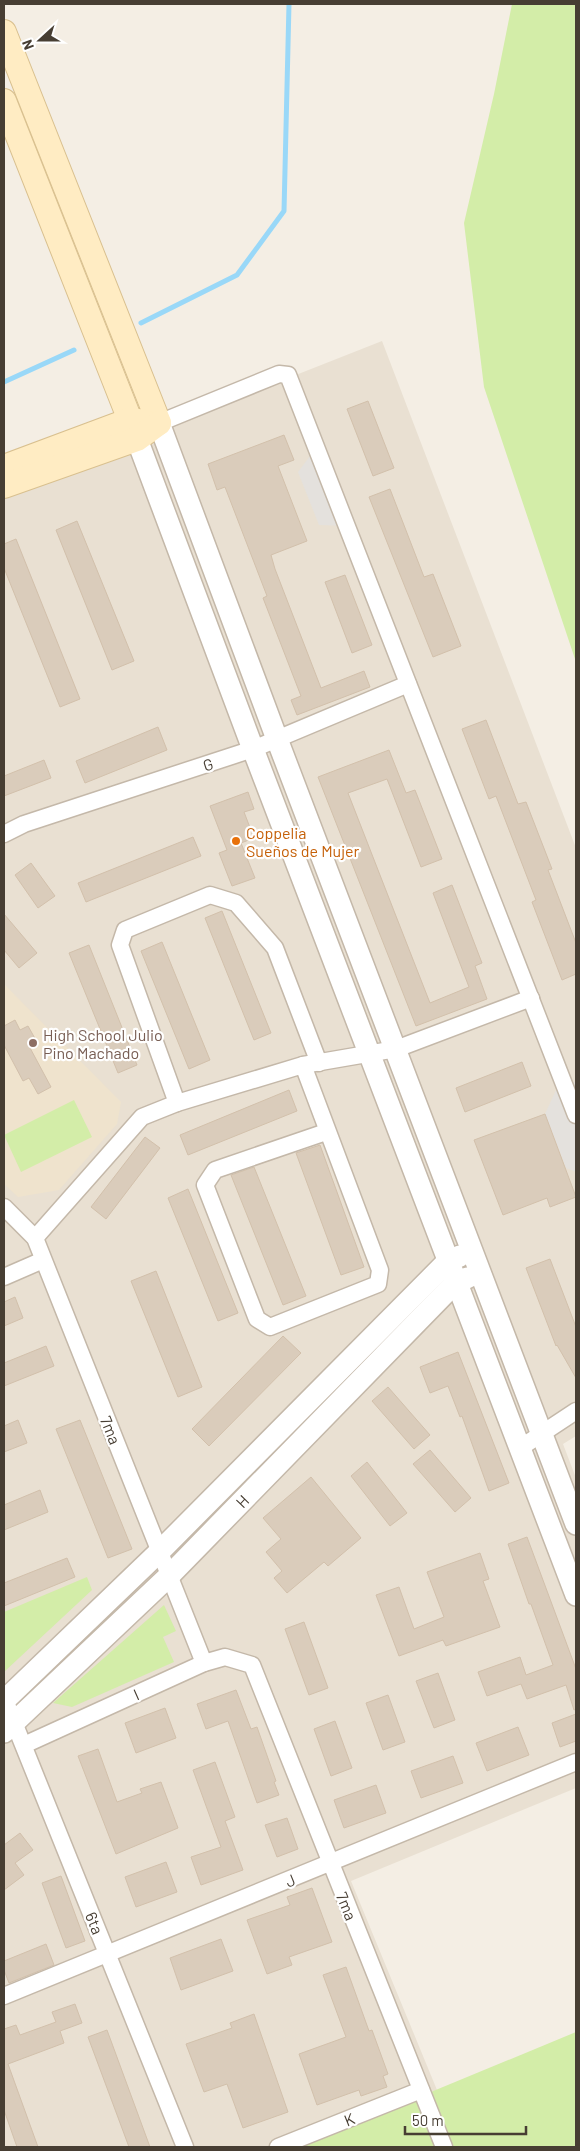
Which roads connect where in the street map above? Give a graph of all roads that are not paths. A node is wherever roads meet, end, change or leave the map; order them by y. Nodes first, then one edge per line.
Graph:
1 (4, 32) edge
2 (34, 110) junction
3 (6, 114) edge
4 (159, 423) junction
5 (134, 430) junction
6 (4, 467) edge
7 (4, 486) edge
8 (408, 684) junction
9 (277, 739) junction
10 (253, 749) junction
11 (4, 834) edge
12 (531, 998) junction
13 (396, 1049) junction
14 (369, 1054) junction
15 (311, 1064) junction
16 (177, 1103) junction
17 (576, 1115) edge
18 (326, 1132) junction
19 (4, 1207) edge
20 (35, 1238) junction
21 (472, 1252) junction
22 (43, 1260) junction
23 (448, 1261) junction
24 (480, 1273) junction
25 (4, 1277) edge
26 (456, 1282) junction
27 (576, 1410) edge
28 (542, 1434) junction
29 (520, 1448) junction
30 (576, 1524) edge
31 (159, 1552) junction
32 (169, 1576) junction
33 (576, 1595) edge
34 (204, 1663) junction
35 (252, 1665) joint
36 (4, 1700) edge
37 (9, 1727) edge
38 (24, 1745) junction
39 (576, 1762) edge
40 (330, 1864) junction
41 (108, 1954) junction
42 (4, 1996) edge
43 (421, 2090) junction
44 (185, 2147) edge
45 (278, 2147) edge
46 (444, 2147) edge

1 - 2 main road
2 - 3 street
2 - 4 main road
3 - 5 main road
4 - 5 main road
4 - 8 street
4 - 9 street
5 - 6 main road
5 - 7 main road
5 - 10 street
8 - 9 street, G
8 - 12 street
9 - 10 street, G
9 - 13 street
10 - 11 street, G
10 - 14 street
12 - 13 street
12 - 17 street
13 - 14 street
13 - 21 street
14 - 15 street
14 - 23 street
15 - 16 street
15 - 16 street
15 - 18 street
16 - 20 street
18 - 18 street
19 - 20 street, 7ma
20 - 22 street, 7ma
21 - 23 street, H
21 - 24 street
22 - 25 street
22 - 31 street, 7ma
23 - 26 street
23 - 31 street, H
24 - 26 street, H
24 - 28 street
26 - 29 street
26 - 32 street, H
27 - 28 street
28 - 29 street
28 - 30 street
29 - 33 street
31 - 32 street, 7ma
31 - 36 street, H
32 - 34 street, 7ma
32 - 37 street, H
34 - 35 street, I
34 - 38 street, I
35 - 40 street, 7ma
36 - 37 street, 6ta
37 - 38 street, 6ta
38 - 41 street, 6ta
39 - 40 street, J
40 - 41 street, J
40 - 43 street, 7ma
41 - 42 street, J
41 - 44 street, 6ta
43 - 45 street, K
43 - 46 street, 7ma

